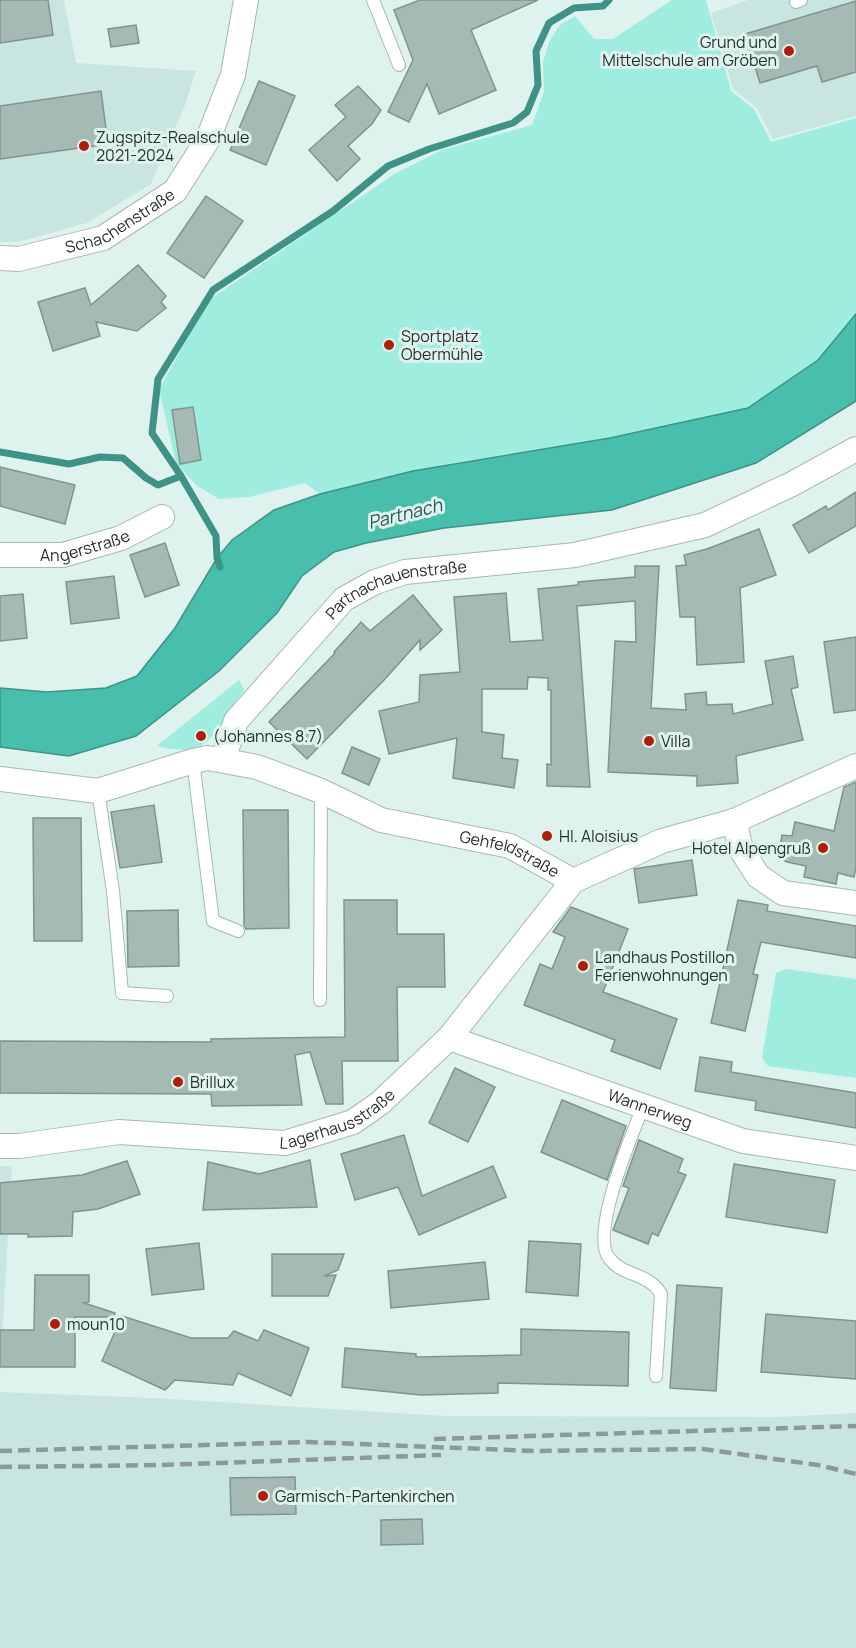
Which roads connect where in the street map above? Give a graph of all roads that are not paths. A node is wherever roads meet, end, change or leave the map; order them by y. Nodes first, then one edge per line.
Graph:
1 (246, 0) edge
2 (373, 0) edge
3 (399, 65) dead end
4 (0, 258) edge
5 (856, 449) edge
6 (162, 518) dead end
7 (0, 555) edge
8 (223, 759) junction
9 (193, 761) junction
10 (856, 766) edge
11 (0, 779) edge
12 (98, 791) junction
13 (321, 791) junction
14 (734, 820) junction
15 (573, 881) junction
16 (856, 903) edge
17 (238, 931) dead end
18 (167, 996) dead end
19 (320, 1000) dead end
20 (449, 1038) junction
21 (643, 1107) junction
22 (0, 1146) edge
23 (856, 1158) edge
24 (656, 1376) dead end

1 - 4 street, Schachenstraße
2 - 3 lane
5 - 8 street, Partnachauenstraße
6 - 7 street, Angerstraße
8 - 9 street
8 - 13 street, Gehfeldstraße
9 - 12 street
9 - 17 lane
10 - 14 street, Gehfeldstraße
11 - 12 street
12 - 18 lane
13 - 15 street, Gehfeldstraße
13 - 19 lane
14 - 15 street, Gehfeldstraße
14 - 16 street
15 - 20 street, Lagerhausstraße
20 - 21 street, Wannerweg
20 - 22 street, Lagerhausstraße
21 - 23 street, Wannerweg
21 - 24 lane

